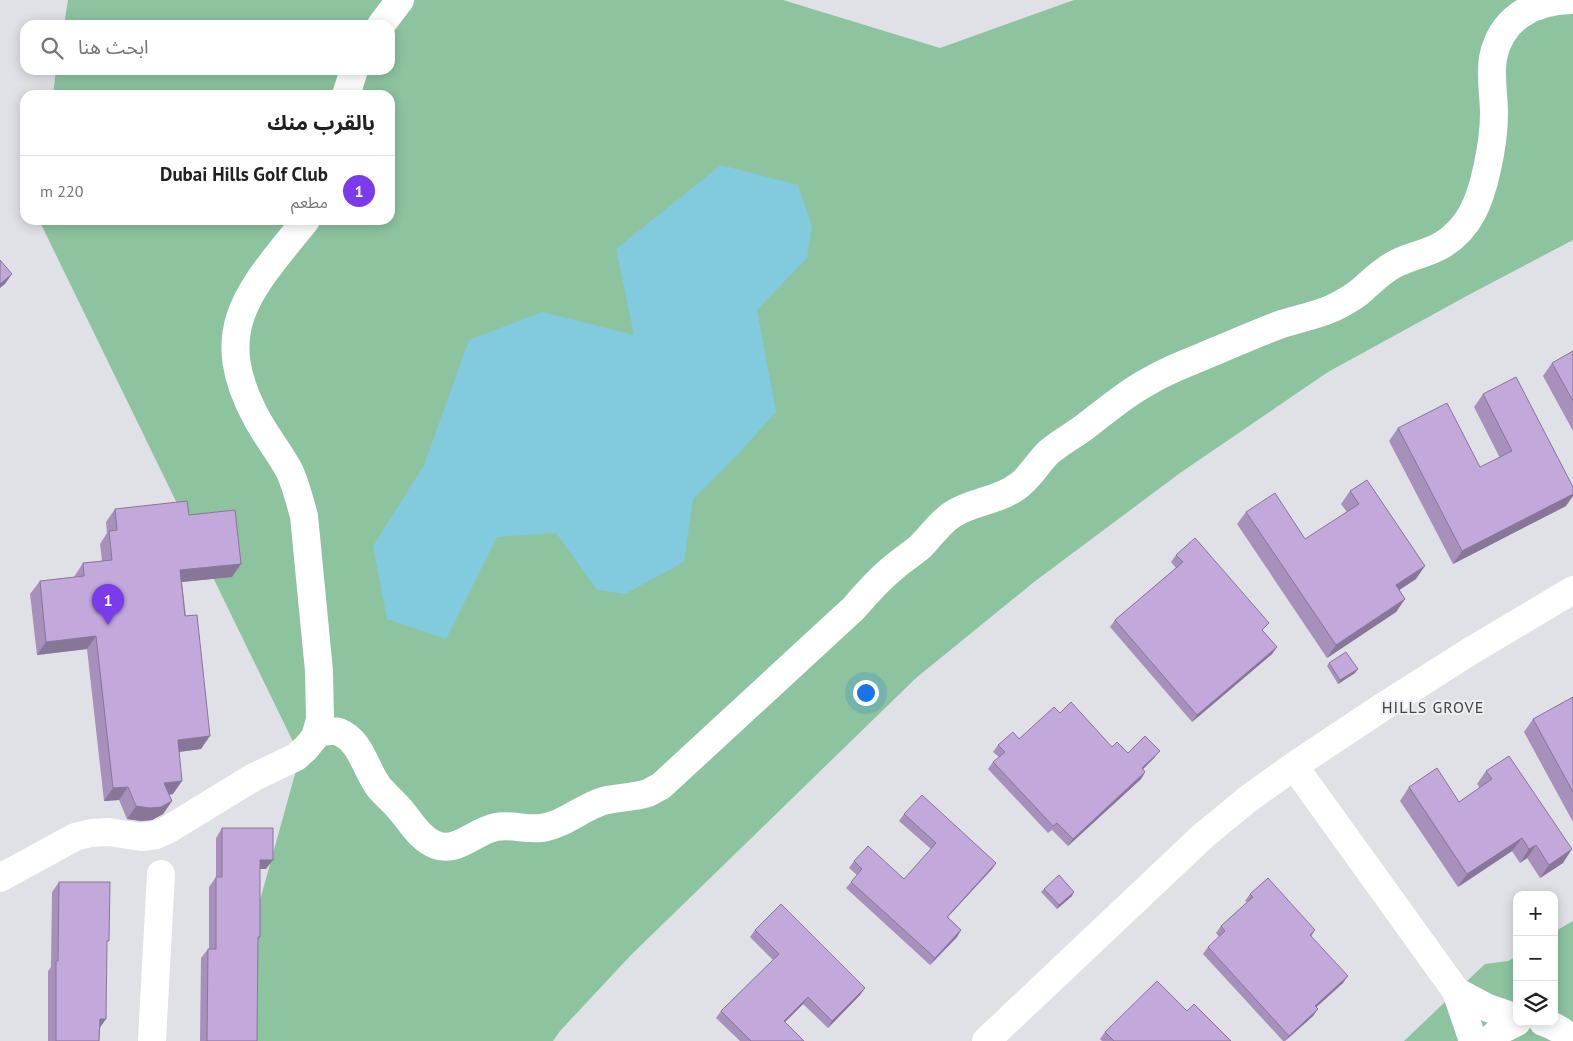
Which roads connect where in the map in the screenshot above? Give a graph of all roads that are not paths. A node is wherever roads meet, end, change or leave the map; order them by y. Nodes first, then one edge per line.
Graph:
1 (400, 0) edge
2 (1572, 0) edge
3 (385, 20) edge
4 (352, 75) edge
5 (348, 90) edge
6 (302, 225) edge
7 (1573, 590) edge
8 (316, 733) junction
9 (1294, 766) junction
10 (161, 874) dead end
11 (0, 878) edge
12 (1456, 991) junction
13 (1513, 1017) edge
14 (1513, 1024) edge
15 (152, 1041) edge
16 (986, 1041) edge
17 (1473, 1041) edge
18 (1489, 1041) edge

1 - 3 street
2 - 8 street
4 - 5 street
6 - 8 street
7 - 9 street
8 - 11 street
9 - 12 street
9 - 16 street
10 - 15 street
12 - 13 street
12 - 17 street
14 - 18 street

